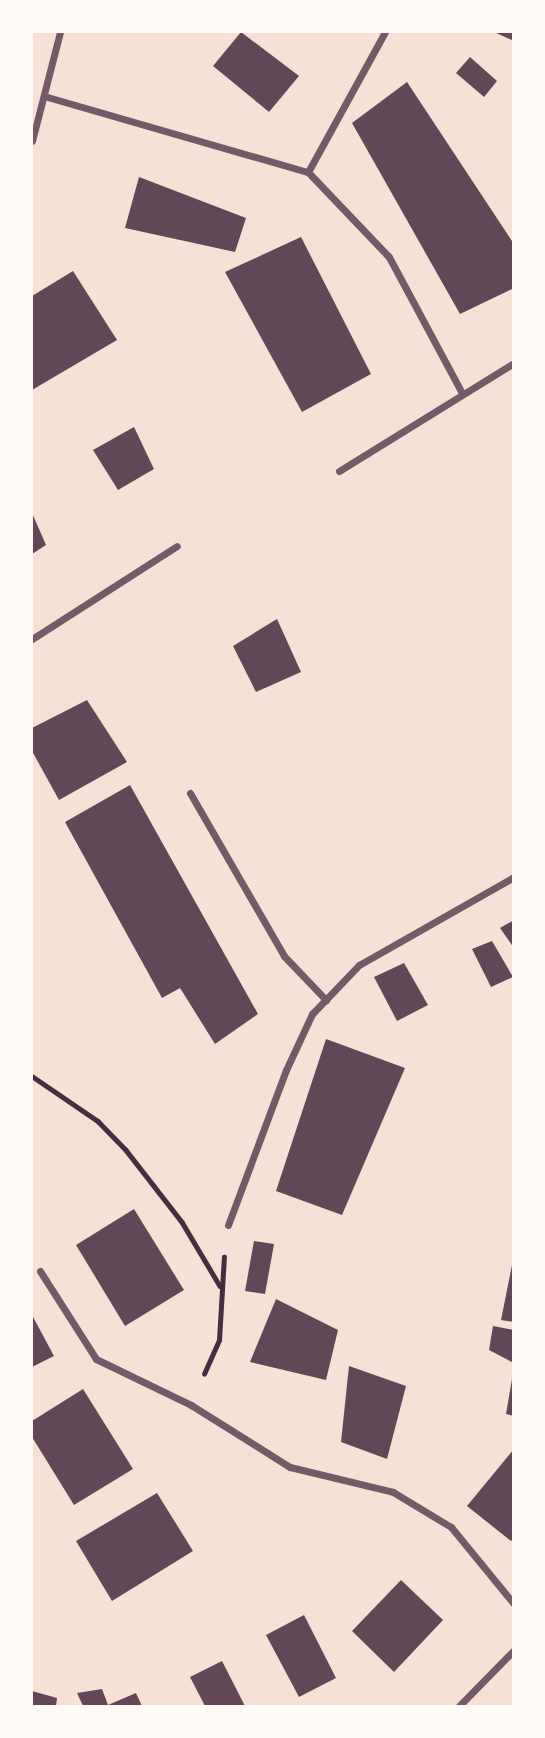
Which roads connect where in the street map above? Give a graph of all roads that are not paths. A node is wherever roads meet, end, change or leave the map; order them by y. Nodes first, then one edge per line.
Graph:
1 (60, 32) edge
2 (385, 32) edge
3 (44, 96) junction
4 (32, 141) edge
5 (308, 172) junction
6 (513, 363) edge
7 (462, 393) junction
8 (339, 471) dead end
9 (177, 546) dead end
10 (32, 639) edge
11 (190, 793) dead end
12 (513, 877) edge
13 (326, 1000) junction
14 (228, 1225) road end
15 (40, 1271) dead end
16 (513, 1604) edge
17 (513, 1650) edge
18 (459, 1706) edge

1 - 3 street
2 - 5 street
3 - 4 street
3 - 5 street
5 - 7 street
6 - 7 street
7 - 8 street
9 - 10 street
11 - 13 street
12 - 13 street
13 - 14 street
15 - 16 street
17 - 18 street

